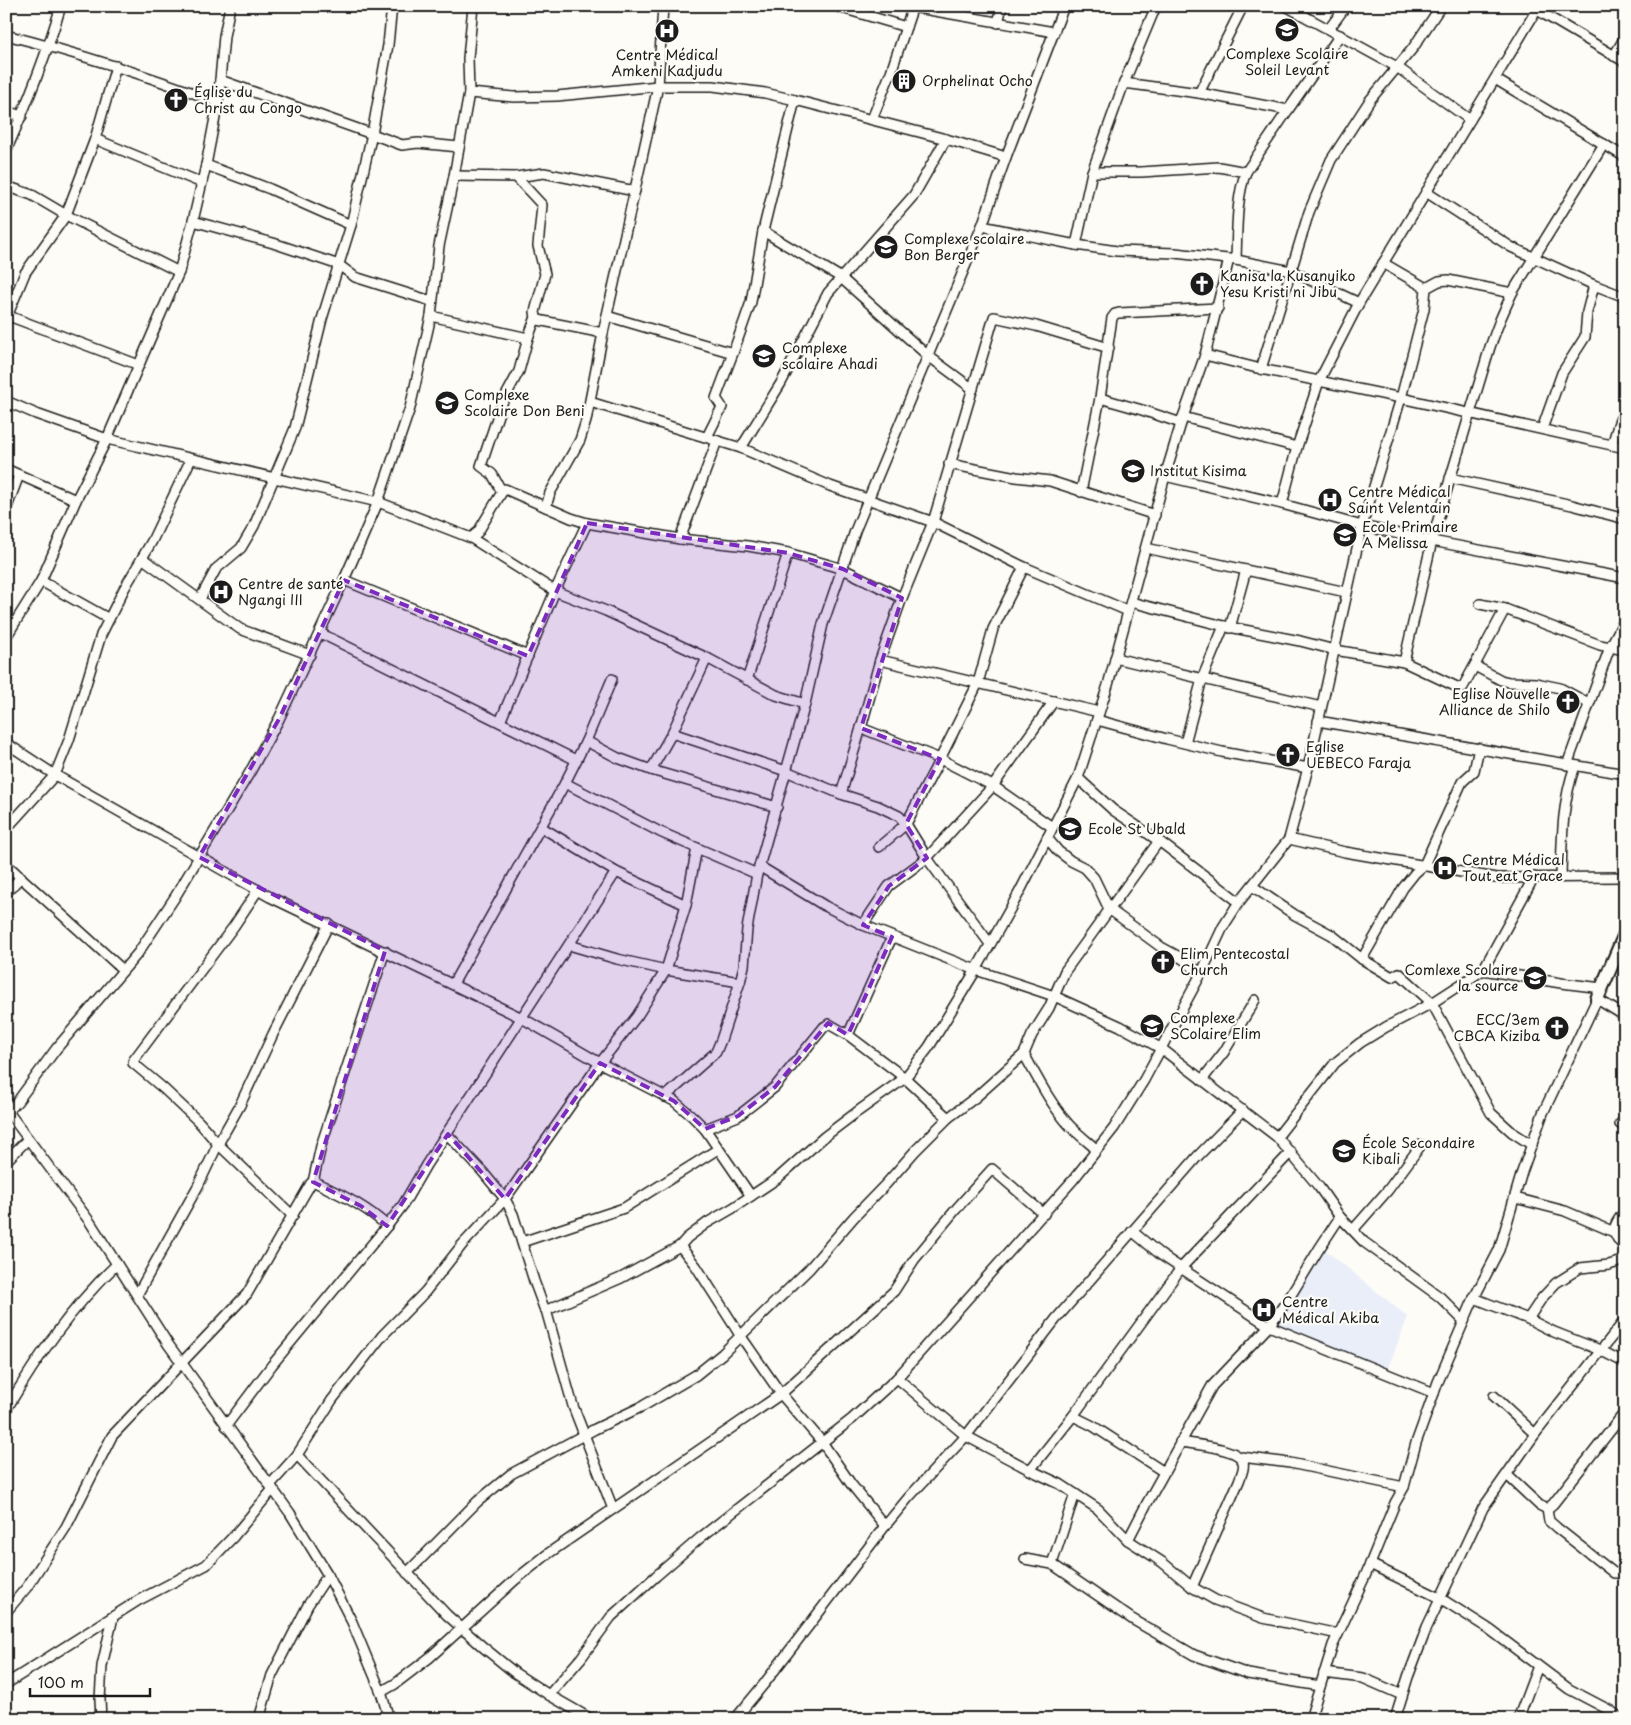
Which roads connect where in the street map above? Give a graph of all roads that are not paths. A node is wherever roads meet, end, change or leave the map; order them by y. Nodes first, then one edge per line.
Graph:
1 (61, 6) edge
2 (230, 6) edge
3 (392, 6) edge
4 (473, 6) edge
5 (663, 6) edge
6 (835, 6) edge
7 (1002, 6) edge
8 (1064, 6) edge
9 (1156, 6) edge
10 (1243, 6) edge
11 (1286, 6) edge
12 (1346, 6) edge
13 (1441, 6) edge
14 (913, 7) edge
15 (1538, 8) edge
16 (998, 24) junction
17 (906, 27) junction
18 (1329, 29) junction
19 (1054, 32) junction
20 (6, 35) edge
21 (1340, 35) junction
22 (1625, 37) edge
23 (49, 46) junction
24 (1614, 56) junction
25 (1625, 62) edge
26 (116, 66) junction
27 (1397, 67) junction
28 (1495, 78) junction
29 (220, 80) junction
30 (1124, 84) junction
31 (658, 86) junction
32 (469, 93) junction
33 (1199, 94) junction
34 (795, 100) junction
35 (218, 102) junction
36 (1288, 110) junction
37 (6, 111) edge
38 (22, 116) junction
39 (872, 119) junction
40 (1470, 120) junction
41 (372, 134) junction
42 (94, 139) junction
43 (946, 139) junction
44 (1604, 144) junction
45 (459, 147) junction
46 (6, 151) edge
47 (1006, 157) junction
48 (1625, 158) edge
49 (206, 165) junction
50 (1092, 172) junction
51 (1246, 172) junction
52 (454, 176) junction
53 (516, 177) junction
54 (202, 183) junction
55 (6, 186) edge
56 (634, 191) junction
57 (1426, 192) junction
58 (66, 215) junction
59 (193, 221) junction
60 (351, 225) junction
61 (982, 226) junction
62 (763, 231) junction
63 (1076, 245) junction
64 (1534, 258) junction
65 (1232, 259) junction
66 (1383, 263) junction
67 (339, 265) junction
68 (1291, 271) junction
69 (179, 272) junction
70 (840, 277) junction
71 (1594, 286) junction
72 (1426, 288) junction
73 (1512, 293) junction
74 (1625, 297) edge
75 (432, 300) junction
76 (1360, 303) junction
77 (1218, 308) junction
78 (430, 316) junction
79 (607, 316) junction
80 (7, 317) edge
81 (536, 317) junction
82 (603, 333) junction
83 (528, 338) junction
84 (1108, 348) junction
85 (733, 353) junction
86 (927, 355) junction
87 (1205, 355) junction
88 (139, 365) junction
89 (1261, 369) junction
90 (1319, 381) junction
91 (973, 389) junction
92 (1100, 398) junction
93 (1401, 398) junction
94 (6, 401) edge
95 (590, 402) junction
96 (1625, 410) edge
97 (1469, 413) junction
98 (1182, 420) junction
99 (1542, 429) junction
100 (707, 437) junction
101 (107, 439) junction
102 (717, 440) junction
103 (1612, 446) junction
104 (1297, 447) junction
105 (741, 448) junction
106 (1625, 448) edge
107 (191, 459) junction
108 (949, 464) junction
109 (6, 469) edge
110 (19, 475) junction
111 (1165, 476) junction
112 (275, 477) junction
113 (1450, 478) junction
114 (502, 492) junction
115 (1080, 492) junction
116 (869, 499) junction
117 (76, 500) junction
118 (378, 502) junction
119 (1282, 504) junction
120 (546, 507) junction
121 (6, 510) edge
122 (1155, 515) junction
123 (1625, 518) edge
124 (932, 522) junction
125 (587, 523) junction
126 (1362, 526) junction
127 (471, 538) junction
128 (680, 539) junction
129 (1432, 541) junction
130 (1146, 548) junction
131 (788, 553) junction
132 (142, 558) junction
133 (1024, 567) junction
134 (842, 569) junction
135 (1246, 570) junction
136 (1625, 578) edge
137 (344, 580) junction
138 (41, 581) junction
139 (555, 591) junction
140 (1346, 592) junction
141 (902, 598) junction
142 (200, 599) junction
143 (1131, 602) junction
144 (1480, 604) dead end
145 (1505, 609) junction
146 (1128, 612) junction
147 (109, 619) junction
148 (1625, 619) edge
149 (1227, 627) junction
150 (320, 633) junction
151 (6, 637) edge
152 (1610, 647) junction
153 (1335, 650) junction
154 (1625, 650) edge
155 (310, 655) junction
156 (528, 656) junction
157 (708, 658) junction
158 (1115, 658) junction
159 (880, 660) junction
160 (1404, 662) junction
161 (1475, 666) junction
162 (612, 679) dead end
163 (1202, 679) junction
164 (747, 680) junction
165 (978, 683) junction
166 (1054, 701) junction
167 (1588, 703) junction
168 (805, 704) junction
169 (1321, 707) junction
170 (1098, 716) junction
171 (1318, 721) junction
172 (500, 722) junction
173 (861, 728) junction
174 (672, 733) junction
175 (586, 742) junction
176 (6, 743) edge
177 (1185, 743) junction
178 (1479, 748) junction
179 (940, 759) junction
180 (576, 760) junction
181 (1571, 766) junction
182 (1308, 768) junction
183 (651, 770) junction
184 (786, 771) junction
185 (1625, 774) edge
186 (55, 775) junction
187 (1078, 778) junction
188 (565, 783) junction
189 (993, 786) junction
190 (841, 794) junction
191 (777, 807) junction
192 (906, 824) junction
193 (541, 827) junction
194 (1052, 827) junction
195 (6, 829) edge
196 (1047, 838) junction
197 (1289, 839) junction
198 (1159, 841) junction
199 (878, 847) dead end
200 (697, 848) junction
201 (199, 857) junction
202 (927, 858) junction
203 (6, 864) edge
204 (1424, 865) junction
205 (758, 870) junction
206 (616, 872) junction
207 (21, 877) junction
208 (1534, 877) junction
209 (1561, 877) junction
210 (1625, 877) edge
211 (1252, 886) junction
212 (258, 890) junction
213 (6, 893) edge
214 (1239, 902) junction
215 (686, 905) junction
216 (1109, 910) junction
217 (328, 924) junction
218 (863, 925) junction
219 (1625, 934) edge
220 (892, 937) junction
221 (569, 944) junction
222 (990, 944) junction
223 (385, 951) junction
224 (1362, 959) junction
225 (124, 970) junction
226 (666, 970) junction
227 (976, 970) junction
228 (1483, 970) junction
229 (1201, 974) junction
230 (740, 982) junction
231 (453, 984) junction
232 (1600, 994) junction
233 (1054, 996) junction
234 (1255, 1000) dead end
235 (1432, 1003) junction
236 (1625, 1016) edge
237 (522, 1018) junction
238 (848, 1035) junction
239 (1162, 1049) junction
240 (1024, 1054) junction
241 (600, 1062) junction
242 (905, 1078) junction
243 (1202, 1080) junction
244 (665, 1097) junction
245 (7, 1110) edge
246 (1243, 1110) junction
247 (948, 1118) junction
248 (705, 1129) junction
249 (447, 1134) junction
250 (1277, 1137) junction
251 (28, 1139) junction
252 (218, 1144) junction
253 (1421, 1145) dead end
254 (1532, 1145) junction
255 (718, 1148) junction
256 (1096, 1149) junction
257 (1291, 1152) junction
258 (6, 1161) edge
259 (313, 1182) junction
260 (752, 1196) junction
261 (1514, 1198) junction
262 (505, 1199) junction
263 (1625, 1211) edge
264 (1044, 1214) junction
265 (293, 1216) junction
266 (1340, 1217) junction
267 (386, 1226) junction
268 (1353, 1230) junction
269 (1132, 1231) junction
270 (1614, 1232) junction
271 (522, 1242) junction
272 (680, 1246) junction
273 (1625, 1248) edge
274 (1625, 1260) edge
275 (117, 1264) junction
276 (1182, 1268) junction
277 (137, 1294) junction
278 (1474, 1298) junction
279 (546, 1310) junction
280 (1528, 1319) junction
281 (1625, 1320) edge
282 (1464, 1321) junction
283 (1268, 1326) junction
284 (740, 1335) junction
285 (1600, 1350) junction
286 (182, 1363) junction
287 (1625, 1363) edge
288 (897, 1378) junction
289 (1434, 1393) junction
290 (781, 1394) junction
291 (1494, 1396) dead end
292 (6, 1410) edge
293 (1625, 1412) edge
294 (1073, 1416) junction
295 (226, 1426) junction
296 (1535, 1434) junction
297 (585, 1435) junction
298 (966, 1436) junction
299 (822, 1442) junction
300 (1180, 1442) junction
301 (297, 1454) junction
302 (1241, 1457) junction
303 (1030, 1470) junction
304 (1164, 1472) junction
305 (1507, 1475) junction
306 (272, 1487) junction
307 (1404, 1487) junction
308 (1075, 1494) junction
309 (613, 1509) junction
310 (1547, 1509) junction
311 (886, 1526) junction
312 (1128, 1540) junction
313 (1024, 1559) dead end
314 (1052, 1564) junction
315 (1370, 1564) junction
316 (407, 1573) junction
317 (1625, 1573) edge
318 (328, 1575) junction
319 (1192, 1587) junction
320 (1440, 1598) junction
321 (6, 1612) edge
322 (113, 1617) junction
323 (462, 1629) junction
324 (1338, 1634) junction
325 (1538, 1666) junction
326 (1324, 1673) junction
327 (6, 1684) edge
328 (1320, 1686) junction
329 (381, 1692) junction
330 (549, 1695) junction
331 (1402, 1695) junction
332 (1609, 1715) edge
333 (101, 1719) edge
334 (259, 1719) edge
335 (389, 1719) edge
336 (591, 1719) edge
337 (735, 1719) edge
338 (1310, 1719) edge
339 (1395, 1719) edge
340 (1518, 1719) edge
341 (1621, 1719) edge

1 - 23 street
2 - 29 street
3 - 41 street
4 - 32 street
5 - 31 street
6 - 17 street
7 - 16 street
8 - 19 street
9 - 30 street
10 - 33 street
11 - 18 street
12 - 18 street
13 - 27 street
14 - 16 street
14 - 17 street
15 - 24 street
15 - 28 street
16 - 19 street
17 - 39 street
18 - 21 street
19 - 47 street
20 - 23 street
21 - 27 street
21 - 36 street
22 - 24 street
23 - 26 street
23 - 38 street
24 - 25 street
26 - 35 street
26 - 42 street
27 - 40 street
27 - 68 street
28 - 40 street
28 - 44 street
29 - 35 street
29 - 41 street
30 - 33 street
30 - 50 street
31 - 32 street
31 - 34 street
31 - 56 street
32 - 45 street
33 - 36 street
34 - 39 street
34 - 62 street
35 - 49 street
36 - 51 street
37 - 38 street
38 - 46 street
39 - 43 street
40 - 57 street
41 - 45 street
41 - 60 street
42 - 54 street
42 - 58 street
43 - 47 street
43 - 70 street
44 - 48 street
44 - 64 street
45 - 52 street
47 - 61 street
49 - 54 street
49 - 60 street
50 - 51 street
50 - 63 street
51 - 65 street
52 - 53 street
52 - 75 street
53 - 56 street
53 - 81 street
54 - 59 street
55 - 58 street
56 - 79 street
57 - 64 street
57 - 66 street
58 - 69 street
58 - 80 street
59 - 67 street
59 - 69 street
60 - 67 street
61 - 63 street
61 - 86 street
62 - 70 street
62 - 85 street
63 - 65 street
64 - 71 street
64 - 73 street
65 - 68 street
65 - 77 street
66 - 72 street
66 - 76 street
67 - 75 street
67 - 112 street
68 - 76 street
68 - 89 street
69 - 88 street
70 - 86 street
70 - 105 street
71 - 74 street
71 - 99 street
72 - 73 street
72 - 93 street
73 - 97 street
75 - 78 street
76 - 90 street
77 - 84 street
77 - 87 street
78 - 83 street
78 - 118 street
79 - 82 street
79 - 85 street
80 - 88 street
81 - 82 street
81 - 83 street
82 - 95 street
83 - 114 street
84 - 91 street
84 - 92 street
85 - 100 street
86 - 91 street
86 - 116 street
87 - 89 street
87 - 98 street
88 - 101 street
89 - 90 street
90 - 93 street
90 - 104 street
91 - 108 street
92 - 98 street
92 - 115 street
93 - 97 street
93 - 126 street
94 - 101 street
95 - 100 street
95 - 120 street
96 - 103 street
97 - 99 street
97 - 113 street
98 - 104 street
98 - 111 street
99 - 103 street
100 - 102 street
101 - 107 street
101 - 117 street
102 - 105 street
102 - 128 street
103 - 106 street
104 - 119 street
105 - 116 street
107 - 112 street
107 - 132 street
108 - 115 street
108 - 124 street
109 - 110 street
110 - 117 street
110 - 121 street
111 - 119 street
111 - 122 street
112 - 118 street
112 - 142 street
113 - 123 street
113 - 129 street
114 - 120 street
114 - 127 street
115 - 122 street
116 - 124 street
116 - 134 street
117 - 138 street
118 - 127 street
118 - 137 street
119 - 126 street
120 - 125 street
122 - 130 street
124 - 133 street
124 - 141 street
125 - 128 street
125 - 139 street
126 - 129 street
126 - 140 street
127 - 139 street
128 - 131 street
129 - 136 street
129 - 160 street
130 - 135 street
130 - 143 street
131 - 134 street
131 - 164 street
132 - 142 street
132 - 147 street
133 - 146 street
133 - 165 street
134 - 141 street
134 - 168 street
135 - 140 street
135 - 149 street
137 - 150 street
137 - 156 street
138 - 147 street
138 - 151 street
139 - 156 street
139 - 157 street
140 - 153 street
141 - 159 street
142 - 155 street
143 - 146 street
143 - 149 street
144 - 145 street
145 - 152 street
145 - 161 street
146 - 158 street
147 - 186 street
148 - 152 street
149 - 153 street
149 - 163 street
150 - 155 street
150 - 172 street
152 - 154 street
152 - 167 street
153 - 160 street
153 - 169 street
155 - 201 street
156 - 172 street
157 - 164 street
157 - 174 street
158 - 163 street
158 - 170 street
159 - 165 street
159 - 173 street
160 - 161 street
161 - 167 street
162 - 175 street
163 - 169 street
163 - 177 street
164 - 168 street
165 - 166 street
165 - 179 street
166 - 170 street
166 - 189 street
167 - 181 street
168 - 184 street
169 - 171 street
170 - 177 street
170 - 187 street
171 - 178 street
171 - 182 street
172 - 180 street
173 - 179 street
173 - 190 street
174 - 183 street
174 - 184 street
175 - 180 street
175 - 183 street
176 - 186 street
177 - 182 street
178 - 181 street
178 - 204 street
179 - 189 street
179 - 192 street
180 - 188 street
181 - 185 street
181 - 209 street
182 - 197 street
183 - 191 street
184 - 190 street
184 - 191 street
186 - 195 street
186 - 201 street
187 - 194 street
187 - 198 street
188 - 193 street
188 - 200 street
189 - 194 street
189 - 202 street
190 - 192 street
191 - 205 street
192 - 199 street
192 - 202 street
193 - 206 street
193 - 231 street
194 - 196 street
196 - 216 street
196 - 222 street
197 - 204 street
197 - 211 street
198 - 214 street
198 - 216 street
200 - 205 street
200 - 215 street
201 - 212 street
201 - 225 street
202 - 218 street
202 - 222 street
203 - 207 street
204 - 208 street
204 - 224 street
205 - 218 street
205 - 230 street
206 - 215 street
206 - 221 street
207 - 213 street
207 - 225 street
208 - 209 street
208 - 228 street
209 - 210 street
211 - 214 street
211 - 224 street
212 - 217 street
212 - 252 street
214 - 229 street
215 - 226 street
216 - 229 street
216 - 233 street
217 - 223 street
217 - 252 street
218 - 220 street
219 - 232 street
220 - 227 street
220 - 238 street
221 - 226 street
221 - 237 street
222 - 227 street
223 - 231 street
223 - 259 street
224 - 235 street
225 - 245 street
226 - 230 street
226 - 241 street
227 - 233 street
227 - 242 street
228 - 232 street
228 - 235 street
229 - 239 street
230 - 244 street
231 - 237 street
232 - 236 street
232 - 254 street
233 - 239 street
233 - 240 street
234 - 243 street
235 - 250 street
235 - 254 street
237 - 241 street
237 - 249 street
238 - 242 street
238 - 248 street
239 - 243 street
239 - 256 street
240 - 247 street
240 - 256 street
241 - 244 street
241 - 262 street
242 - 247 street
242 - 260 street
243 - 246 street
244 - 248 street
245 - 251 street
246 - 250 street
246 - 269 street
247 - 284 street
248 - 255 street
249 - 262 street
249 - 267 street
250 - 257 street
251 - 258 street
251 - 275 street
252 - 265 street
252 - 277 street
253 - 268 street
254 - 261 street
255 - 260 street
255 - 271 street
256 - 264 street
257 - 266 street
257 - 276 street
259 - 265 street
259 - 267 street
260 - 272 street
261 - 270 street
261 - 278 street
262 - 271 street
262 - 301 street
263 - 270 street
264 - 288 street
264 - 290 street
265 - 286 street
266 - 268 street
266 - 283 street
267 - 295 street
268 - 282 street
269 - 276 street
269 - 298 street
270 - 273 street
271 - 279 street
272 - 279 street
272 - 284 street
274 - 280 street
275 - 277 street
275 - 292 street
276 - 283 street
276 - 294 street
277 - 286 street
278 - 280 street
278 - 282 street
279 - 297 street
280 - 285 street
281 - 285 street
282 - 289 street
283 - 289 street
283 - 300 street
284 - 290 street
284 - 297 street
285 - 287 street
285 - 296 street
286 - 295 street
286 - 321 street
288 - 298 street
288 - 299 street
289 - 307 street
290 - 299 street
290 - 309 street
291 - 296 street
293 - 310 street
294 - 303 street
294 - 304 street
295 - 306 street
296 - 305 street
297 - 309 street
297 - 316 street
298 - 303 street
298 - 311 street
299 - 311 street
299 - 330 street
300 - 302 street
300 - 304 street
301 - 306 street
301 - 316 street
302 - 307 street
302 - 319 street
303 - 308 street
304 - 312 street
305 - 310 street
305 - 320 street
306 - 318 street
306 - 322 street
307 - 315 street
308 - 312 street
308 - 314 street
309 - 323 street
310 - 317 street
311 - 337 street
312 - 319 street
313 - 314 street
314 - 328 street
315 - 320 street
315 - 324 street
316 - 323 street
318 - 329 street
318 - 334 street
319 - 324 street
320 - 325 street
320 - 331 street
322 - 327 street
322 - 333 street
323 - 329 street
323 - 330 street
324 - 326 street
325 - 332 street
325 - 340 street
326 - 328 street
326 - 331 street
328 - 338 street
329 - 335 street
330 - 336 street
331 - 339 street
332 - 341 street

